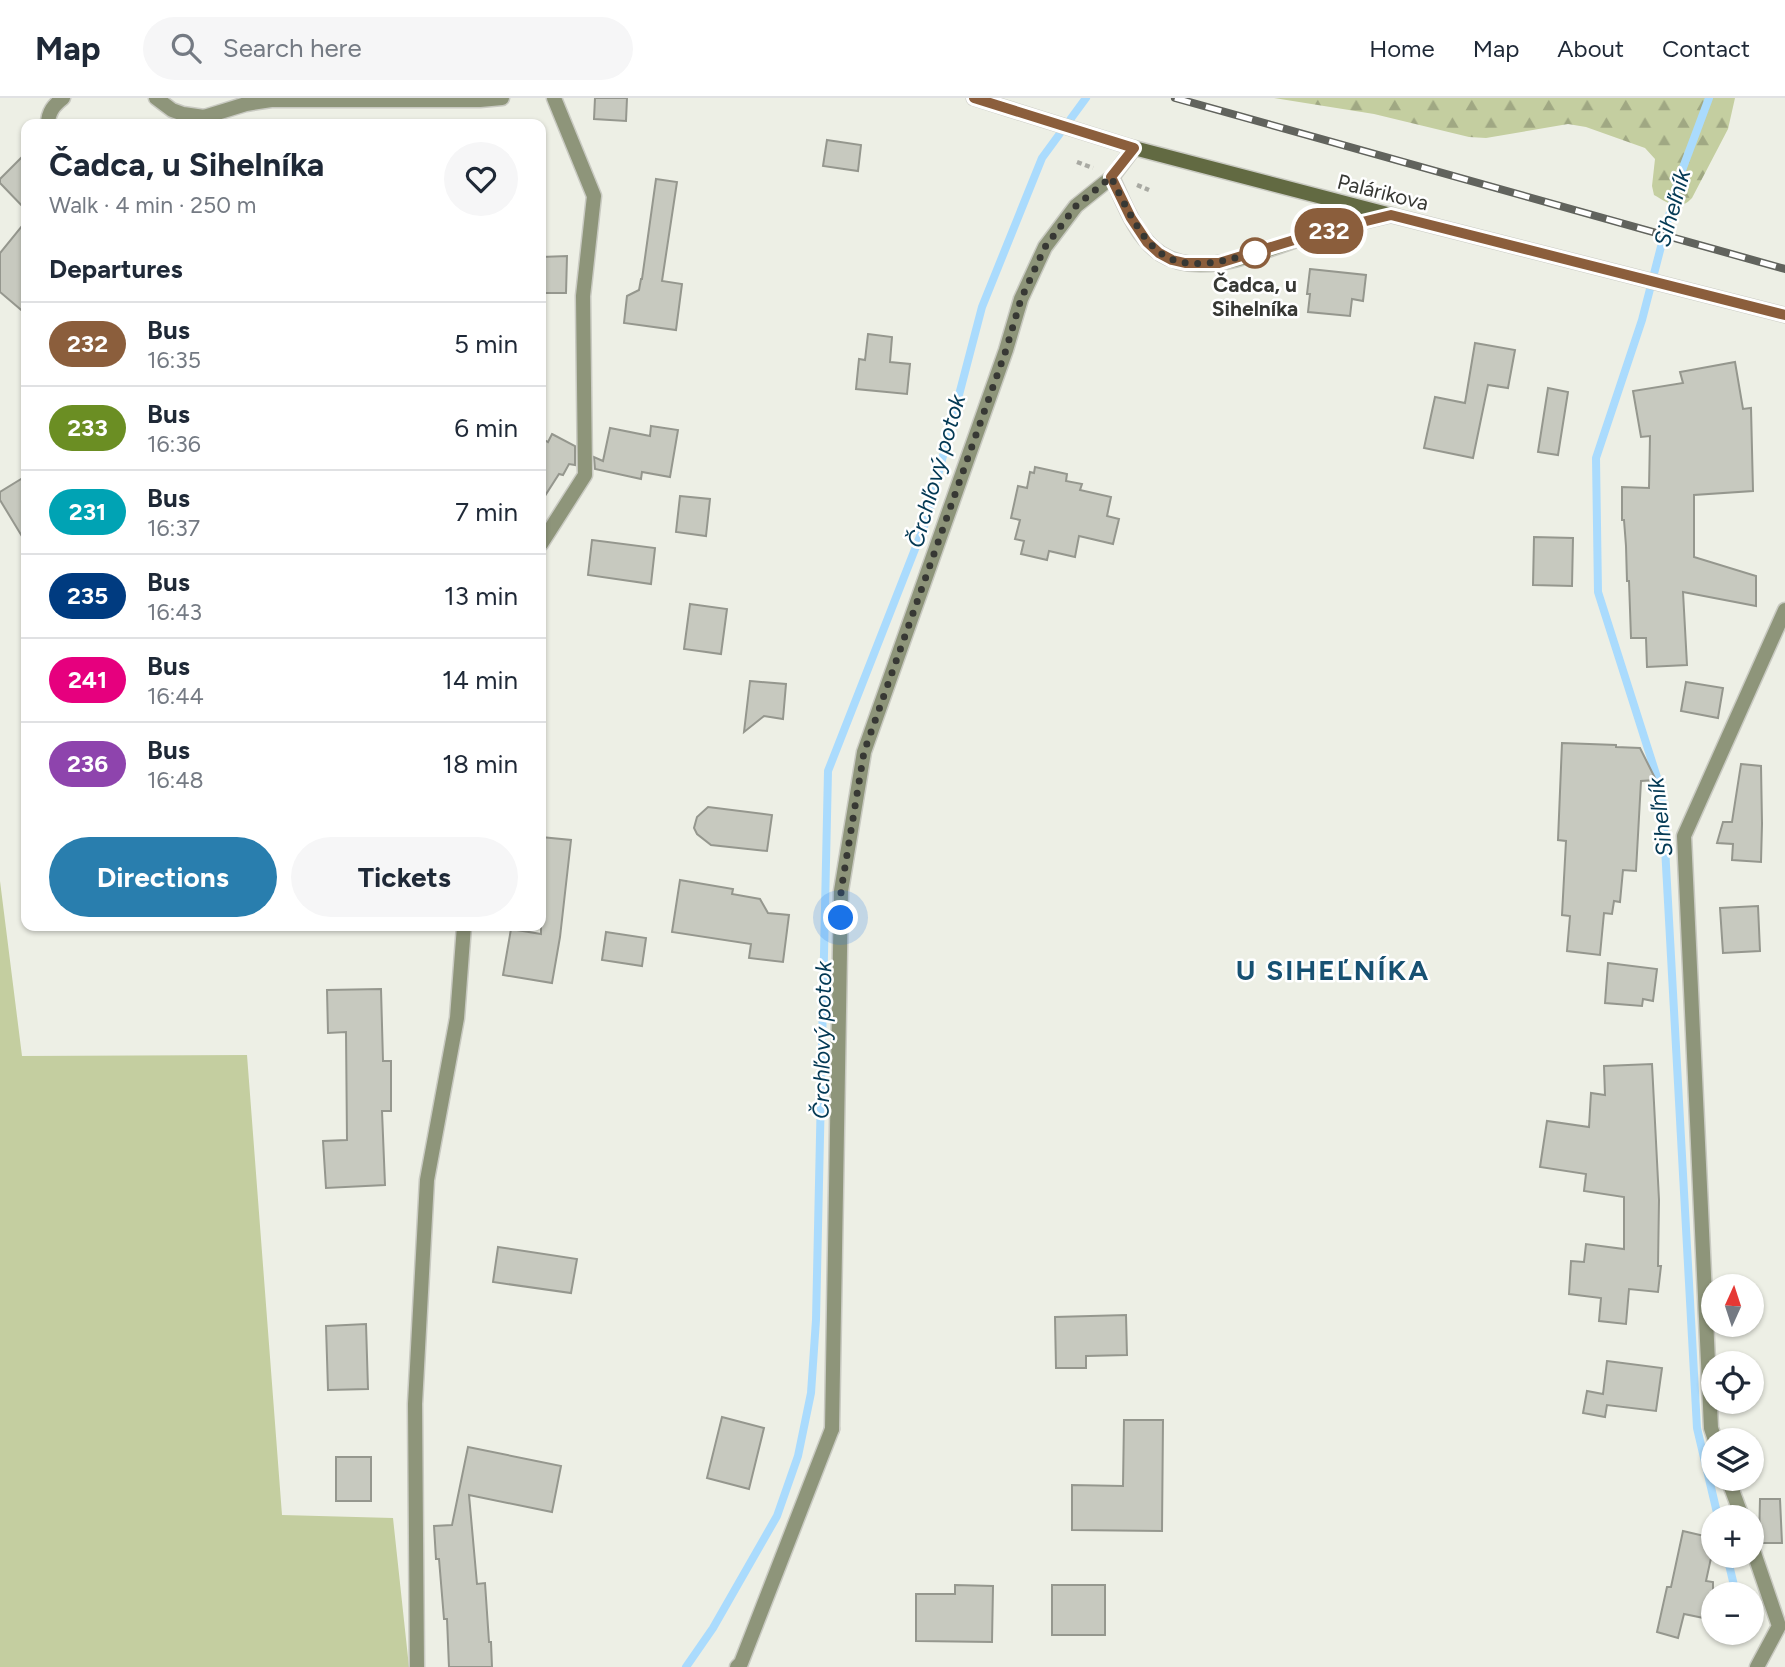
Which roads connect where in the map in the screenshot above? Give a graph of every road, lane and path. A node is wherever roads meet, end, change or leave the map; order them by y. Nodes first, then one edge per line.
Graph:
1 (63, 98) edge
2 (156, 98) edge
3 (502, 98) edge
4 (554, 98) edge
5 (974, 98) edge
6 (172, 110) junction
7 (48, 119) edge
8 (168, 119) edge
9 (198, 119) edge
10 (209, 119) edge
11 (1134, 148) junction
12 (1111, 177) junction
13 (1391, 215) junction
14 (1785, 315) edge
15 (546, 536) edge
16 (1785, 610) edge
17 (464, 931) edge
18 (1711, 1428) edge
19 (1759, 1568) edge
20 (417, 1667) edge
21 (737, 1667) edge
22 (1757, 1667) edge

1 - 7 street
2 - 6 street
3 - 10 street
4 - 15 street
5 - 11 main road, Palárikova
6 - 8 street
6 - 9 street
11 - 12 street
11 - 13 main road, Palárikova
12 - 13 street
12 - 21 street
13 - 14 main road, Palárikova
16 - 18 street
17 - 20 street
19 - 22 street

